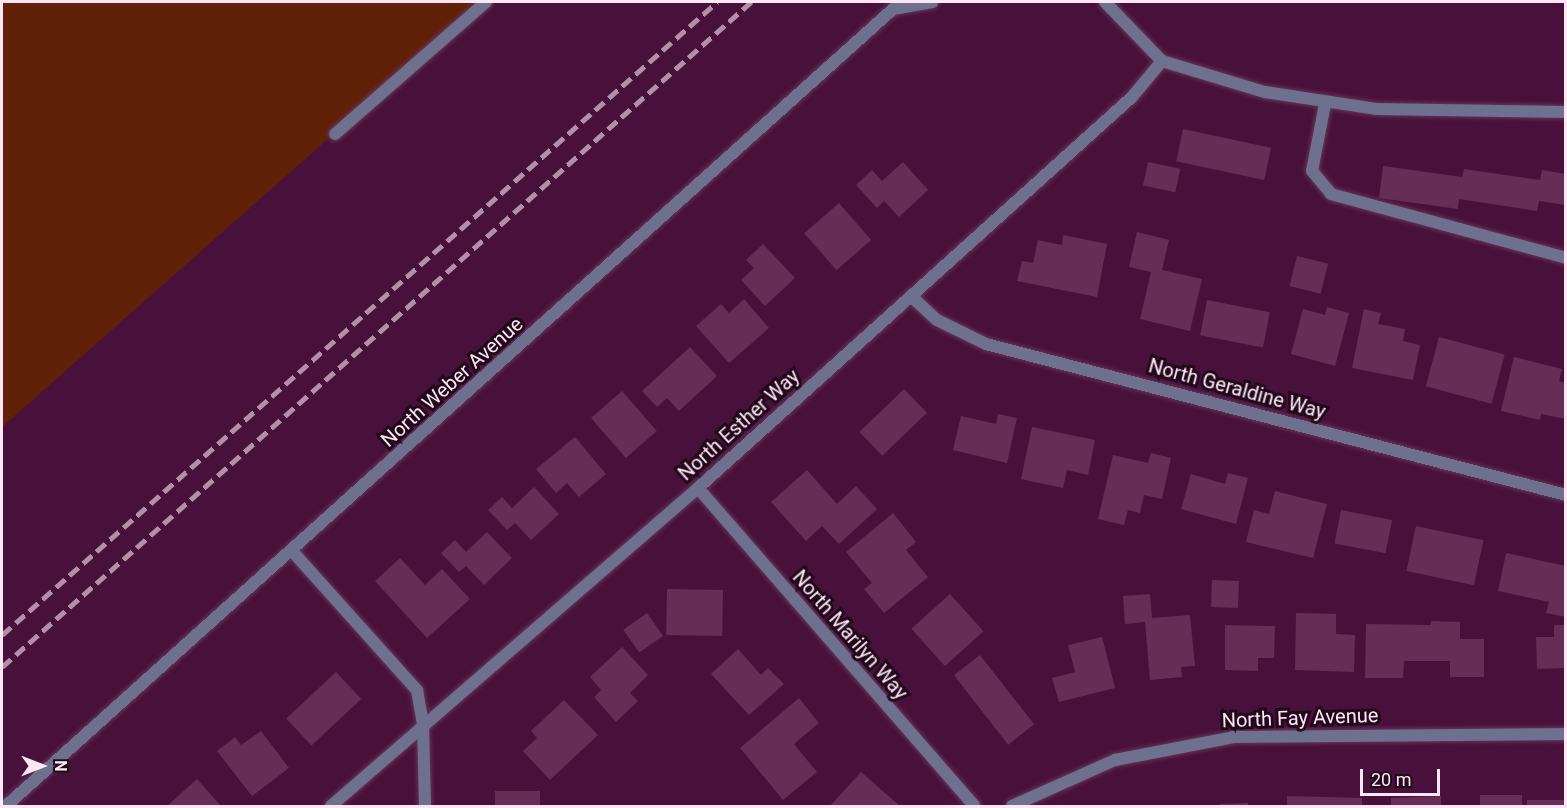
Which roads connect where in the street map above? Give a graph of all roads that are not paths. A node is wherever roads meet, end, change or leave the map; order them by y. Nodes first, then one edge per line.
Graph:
1 (486, 2) edge
2 (932, 2) edge
3 (1105, 2) edge
4 (895, 5) edge
5 (1162, 61) junction
6 (1325, 104) junction
7 (1566, 112) edge
8 (335, 134) dead end
9 (1566, 258) edge
10 (911, 296) junction
11 (698, 488) junction
12 (1566, 495) edge
13 (293, 552) junction
14 (423, 724) junction
15 (1566, 734) edge
16 (6, 807) edge
17 (331, 807) edge
18 (425, 807) edge
19 (974, 807) edge
20 (1012, 807) edge

1 - 8 street
2 - 4 street, North Weber Avenue
3 - 5 street
4 - 13 street, North Weber Avenue
5 - 6 street
5 - 10 street, North Esther Way
6 - 7 street
6 - 9 street
10 - 11 street, North Esther Way
10 - 12 street, North Geraldine Way
11 - 14 street, North Esther Way
11 - 19 street, North Marilyn Way
13 - 14 street
13 - 16 street, North Weber Avenue
14 - 17 street, North Esther Way
14 - 18 street
15 - 20 street, North Fay Avenue

